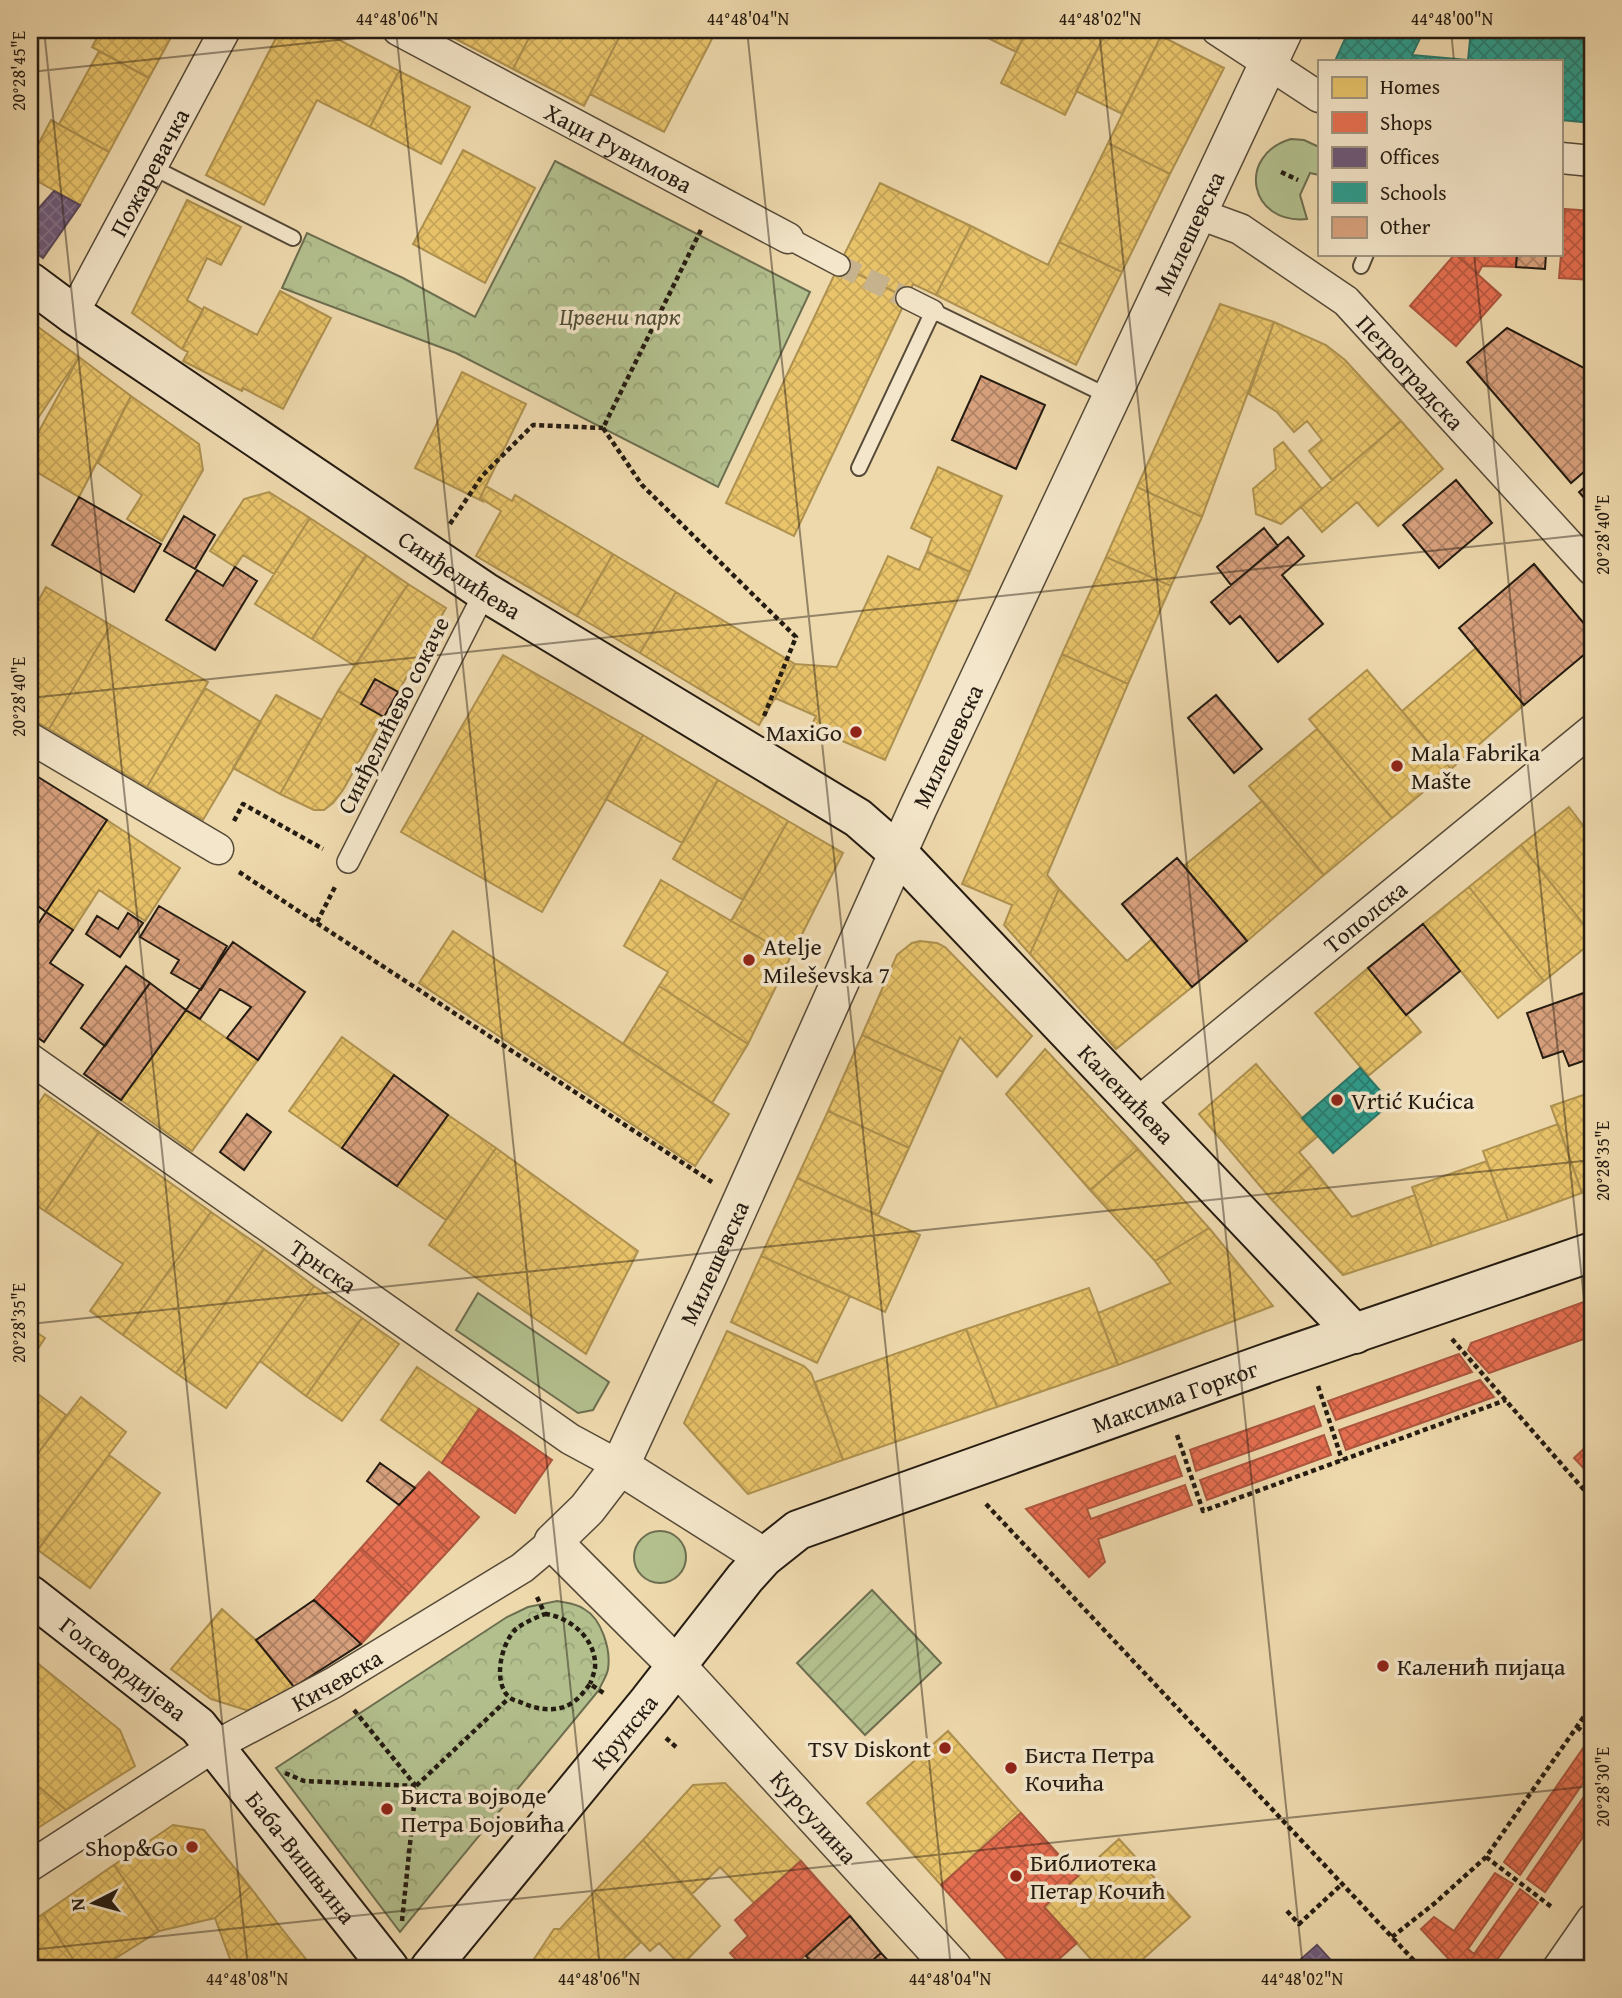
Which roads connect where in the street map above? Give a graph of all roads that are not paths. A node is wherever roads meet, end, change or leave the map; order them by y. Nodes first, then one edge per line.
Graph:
1 (225, 30) edge
2 (398, 30) edge
3 (1217, 30) edge
4 (1284, 30) edge
5 (1268, 63) junction
6 (1318, 96) edge
7 (1562, 158) edge
8 (1592, 161) edge
9 (152, 167) junction
10 (1199, 214) junction
11 (293, 238) dead end
12 (788, 238) joint
13 (839, 265) tunnel mouth
14 (30, 282) edge
15 (907, 298) tunnel mouth
16 (933, 311) junction
17 (73, 314) junction
18 (1111, 398) junction
19 (859, 468) dead end
20 (1592, 570) edge
21 (485, 592) junction
22 (1592, 730) edge
23 (30, 738) edge
24 (218, 849) road end
25 (898, 853) junction
26 (348, 862) road end
27 (30, 1059) edge
28 (1136, 1104) junction
29 (1592, 1252) edge
30 (1355, 1334) junction
31 (620, 1466) junction
32 (553, 1542) junction
33 (764, 1557) junction
34 (30, 1595) edge
35 (676, 1665) junction
36 (215, 1746) junction
37 (30, 1866) edge
38 (1592, 1919) edge
39 (389, 1968) edge
40 (430, 1968) edge
41 (953, 1968) edge
42 (1558, 1968) edge

1 - 9 street, Пожаревачка
2 - 12 street, Хаџи Рувимова
3 - 5 street
4 - 5 street, Милешевска
5 - 6 street
5 - 10 street, Милешевска
7 - 8 street
9 - 11 lane
9 - 17 street, Пожаревачка
10 - 18 street, Милешевска
10 - 20 street, Петроградска
12 - 13 street, Хаџи Рувимова
14 - 17 main road, Синђелићева
15 - 16 street
16 - 18 lane
16 - 19 lane
17 - 21 main road, Синђелићева
18 - 25 street, Милешевска
21 - 25 main road, Синђелићева
21 - 26 street, Синђелићево сокаче
22 - 28 street, Тополска
23 - 24 street
25 - 28 main road, Каленићева
25 - 31 street, Милешевска
27 - 31 street, Трнска
28 - 30 main road, Каленићева
29 - 30 main road, Максима Горког
30 - 33 main road, Максима Горког
31 - 32 street, Кичевска
31 - 33 street
32 - 35 street, Курсулина
32 - 36 street, Кичевска
33 - 35 main road, Крунска
34 - 36 main road, Голсвордијева
35 - 40 main road, Крунска
35 - 41 street, Курсулина
36 - 37 street, Кичевска
36 - 39 main road, Баба-Вишњина
38 - 42 street

